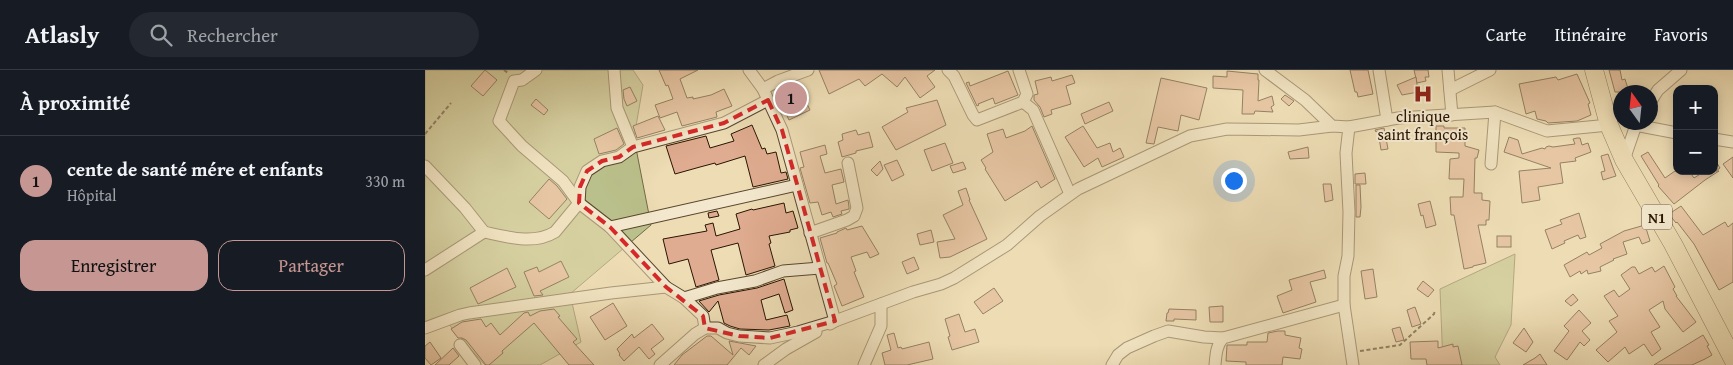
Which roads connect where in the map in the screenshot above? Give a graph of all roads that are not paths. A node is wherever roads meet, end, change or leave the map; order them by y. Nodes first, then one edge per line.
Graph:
1 (536, 70) edge
2 (614, 70) edge
3 (749, 70) edge
4 (808, 70) edge
5 (948, 70) edge
6 (1019, 70) edge
7 (1265, 70) edge
8 (1379, 70) edge
9 (1448, 70) edge
10 (1490, 70) edge
11 (1594, 70) edge
12 (1681, 70) edge
13 (1450, 90) junction
14 (1658, 90) edge
15 (766, 94) junction
16 (1023, 102) junction
17 (1495, 112) junction
18 (1452, 115) junction
19 (1387, 120) junction
20 (1609, 125) junction
21 (1331, 126) junction
22 (1349, 127) junction
23 (1658, 129) edge
24 (1633, 130) edge
25 (1673, 132) edge
26 (1718, 140) edge
27 (1733, 142) edge
28 (633, 147) junction
29 (1624, 160) junction
30 (848, 163) dead end
31 (1491, 164) dead end
32 (425, 166) edge
33 (797, 185) junction
34 (1070, 194) junction
35 (579, 203) junction
36 (610, 227) junction
37 (483, 232) junction
38 (810, 233) junction
39 (820, 268) junction
40 (425, 270) edge
41 (666, 288) junction
42 (684, 298) junction
43 (881, 304) junction
44 (1343, 305) junction
45 (835, 321) junction
46 (425, 328) edge
47 (705, 328) junction
48 (1223, 338) junction
49 (460, 345) dead end
50 (1733, 359) edge
51 (475, 365) edge
52 (660, 365) edge
53 (764, 365) edge
54 (864, 365) edge
55 (1112, 365) edge
56 (1215, 365) edge
57 (1353, 365) edge

1 - 35 street
2 - 28 street
3 - 15 street
4 - 15 street
5 - 16 street
6 - 16 street
7 - 21 street
8 - 19 street
9 - 13 street
10 - 13 street
11 - 20 highway, N1
12 - 14 street
13 - 18 street
15 - 28 street
15 - 33 street
16 - 34 street
17 - 18 street
17 - 20 street
17 - 31 street
18 - 19 street
19 - 22 street
20 - 29 highway, N1
21 - 22 street
21 - 34 street
22 - 44 street
23 - 25 street
24 - 29 street
26 - 27 street
28 - 35 street
29 - 50 highway, N1
30 - 38 street
32 - 37 street
33 - 36 street
33 - 38 street
34 - 43 street
35 - 36 street
35 - 37 street
36 - 41 street
37 - 40 street
38 - 39 street
39 - 42 street
39 - 45 street
41 - 42 street
41 - 46 street
42 - 47 street
43 - 45 street
43 - 54 street
44 - 48 street
44 - 57 street
45 - 47 street
45 - 53 street
47 - 52 street
48 - 55 street
48 - 56 street
49 - 51 street

